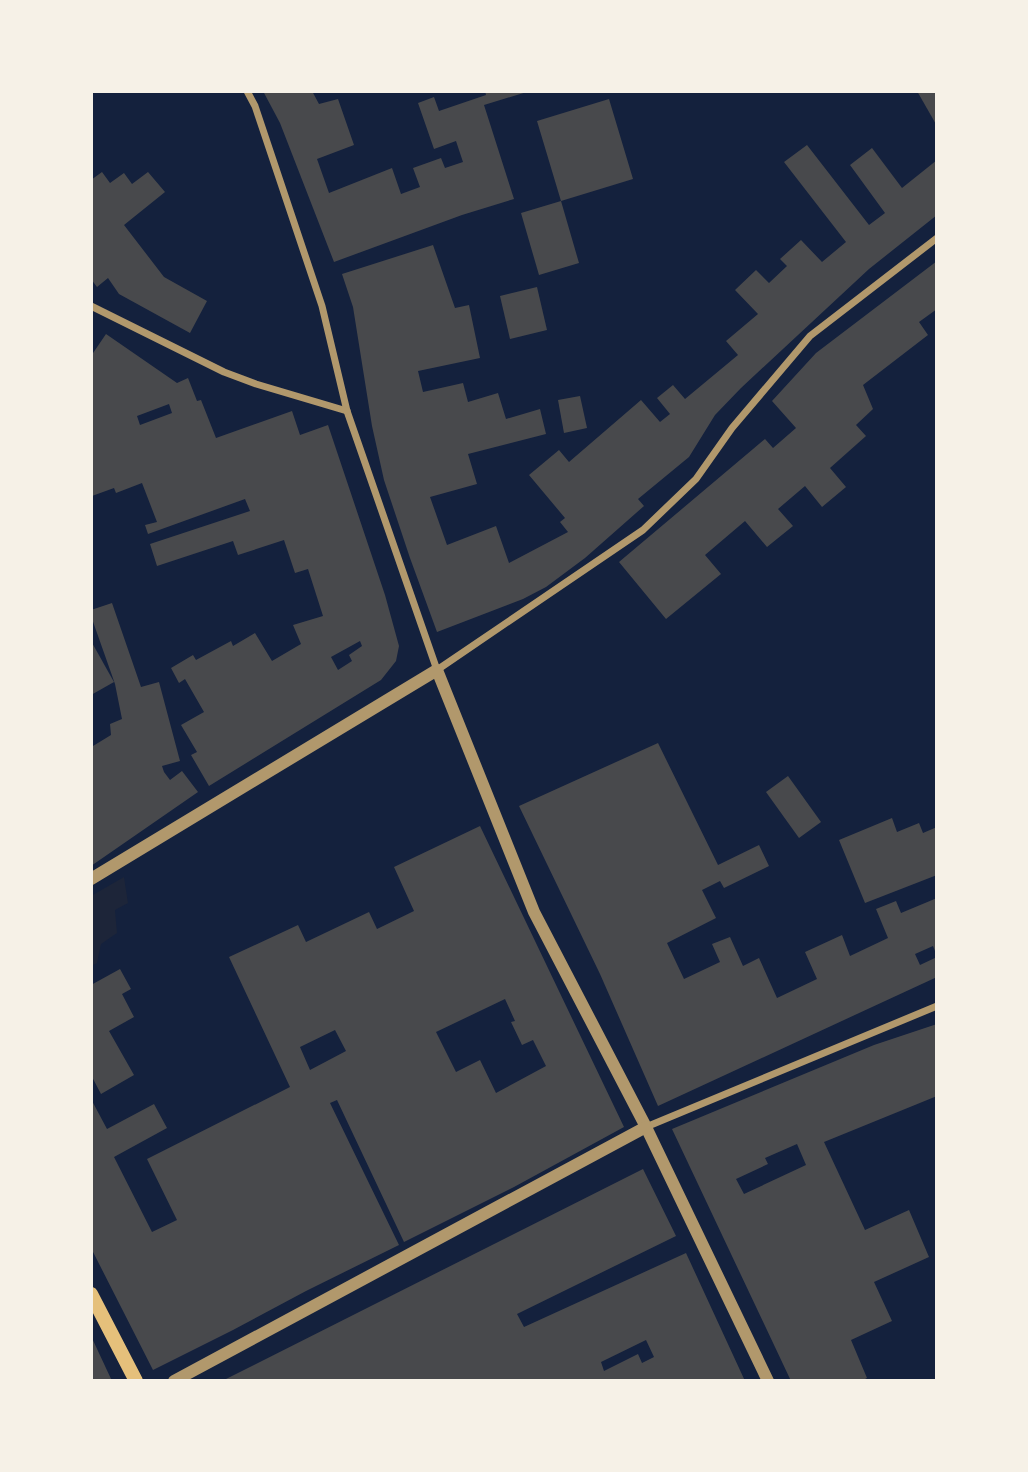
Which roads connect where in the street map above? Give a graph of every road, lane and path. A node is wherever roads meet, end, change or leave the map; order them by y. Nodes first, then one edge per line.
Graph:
1 (247, 91) edge
2 (937, 238) edge
3 (91, 306) edge
4 (347, 411) junction
5 (437, 670) junction
6 (91, 879) edge
7 (937, 1006) edge
8 (646, 1127) junction
9 (91, 1294) edge
10 (136, 1381) edge
11 (173, 1381) edge
12 (768, 1381) edge

1 - 4 street
2 - 5 street
3 - 4 street
4 - 5 street
5 - 6 street
5 - 8 street
7 - 8 street
8 - 11 street
8 - 12 street
9 - 10 main road

